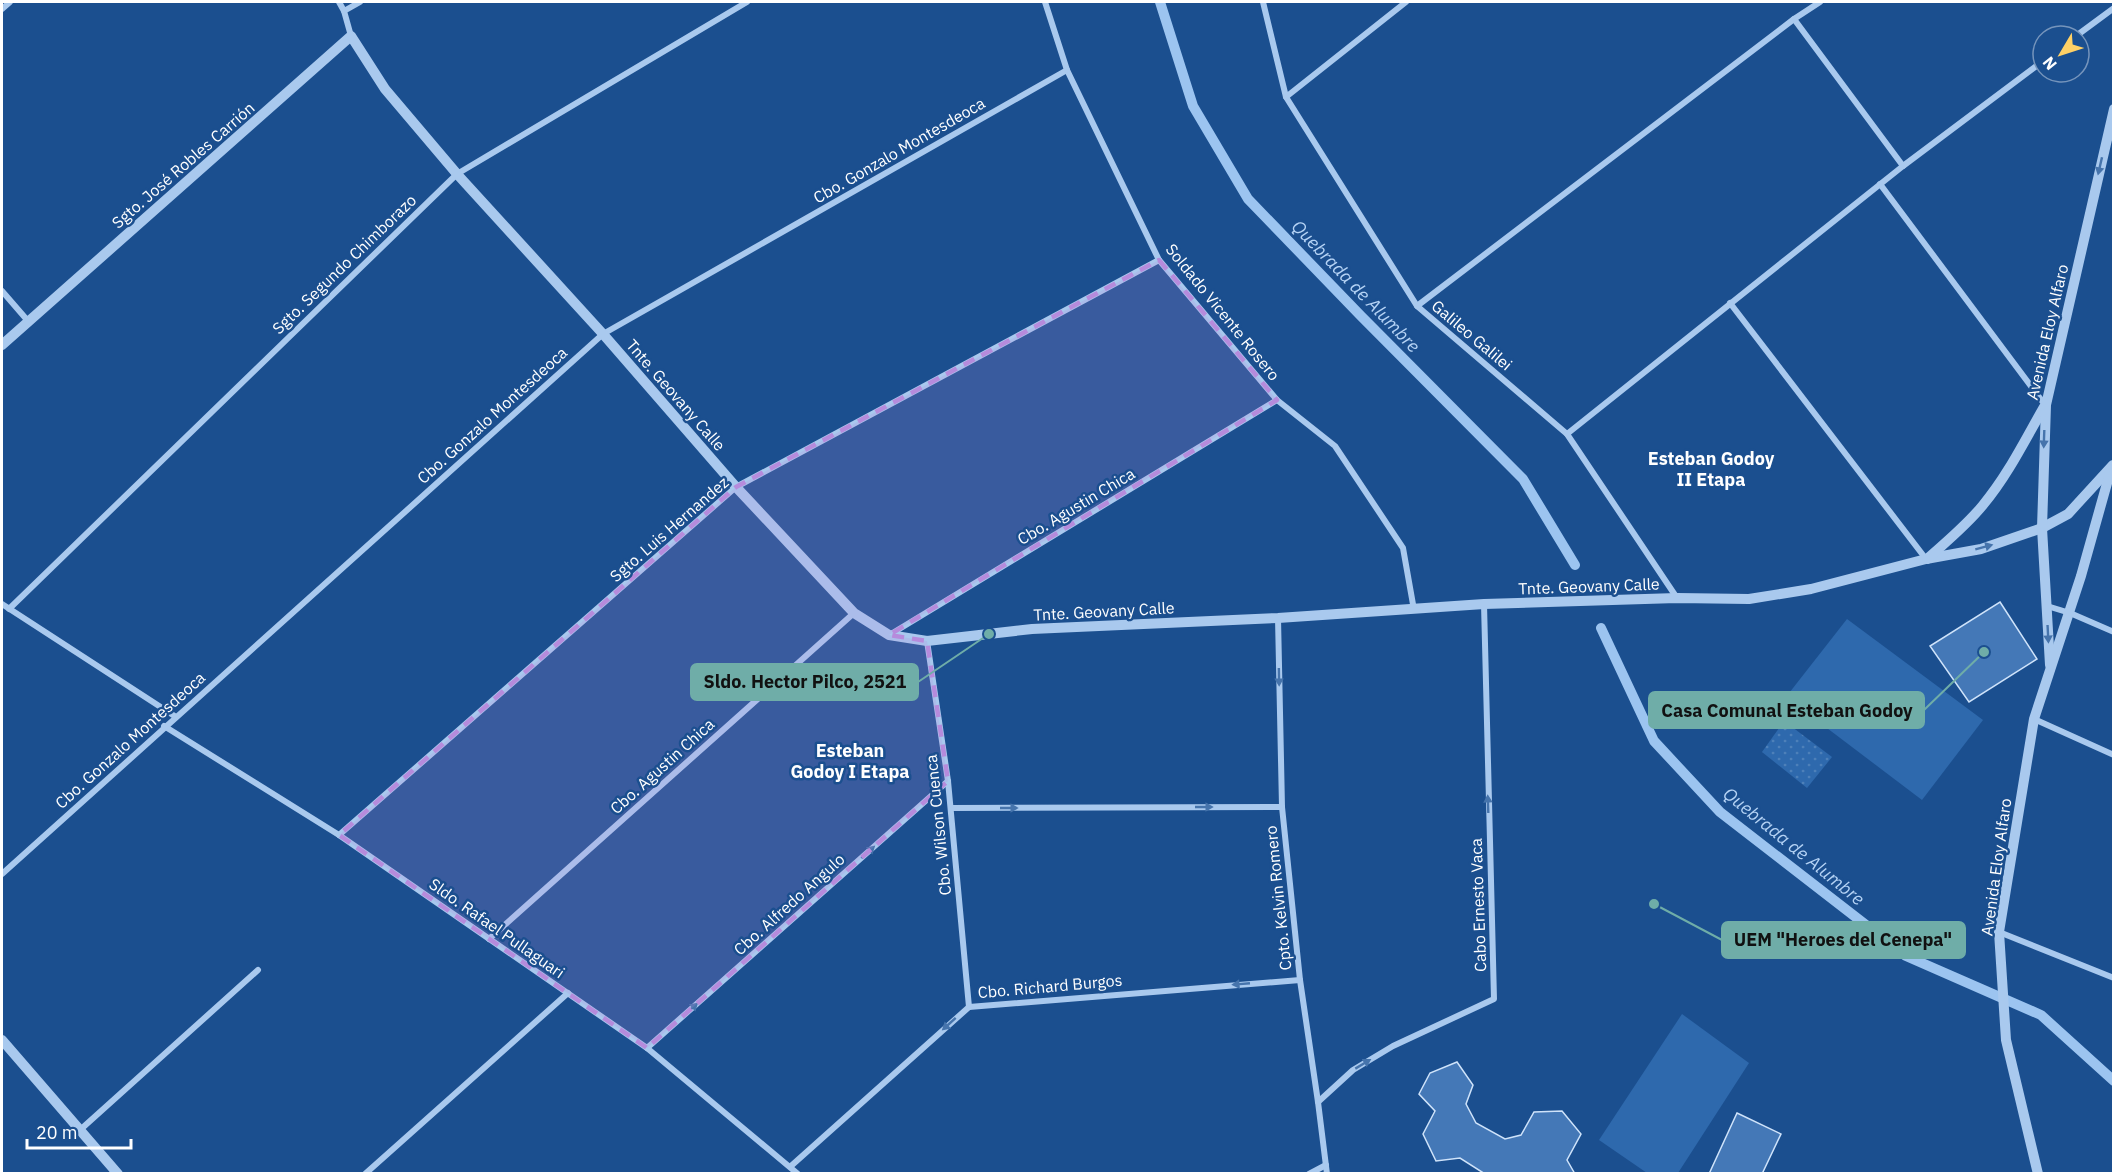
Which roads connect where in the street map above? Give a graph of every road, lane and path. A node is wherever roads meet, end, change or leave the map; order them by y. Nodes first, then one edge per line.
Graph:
1 (10, 2) edge
2 (339, 2) edge
3 (360, 2) edge
4 (747, 2) edge
5 (1045, 2) edge
6 (1263, 2) edge
7 (1406, 2) edge
8 (1820, 2) edge
9 (2114, 8) edge
10 (2, 9) edge
11 (344, 11) junction
12 (1794, 19) junction
13 (2091, 25) edge
14 (351, 36) junction
15 (1067, 70) junction
16 (2031, 70) edge
17 (1286, 97) junction
18 (2114, 109) edge
19 (1903, 166) junction
20 (457, 174) junction
21 (1881, 184) junction
22 (1159, 260) junction
23 (2, 291) edge
24 (1730, 303) junction
25 (1417, 306) junction
26 (28, 321) junction
27 (603, 334) junction
28 (2, 345) edge
29 (1277, 400) junction
30 (2046, 405) junction
31 (1567, 434) junction
32 (2113, 463) edge
33 (736, 487) junction
34 (2042, 528) junction
35 (1926, 559) junction
36 (1677, 598) junction
37 (2, 604) edge
38 (1484, 604) junction
39 (2047, 606) junction
40 (9, 609) junction
41 (1414, 610) junction
42 (854, 613) junction
43 (2070, 613) junction
44 (1278, 618) junction
45 (2114, 632) edge
46 (889, 635) junction
47 (927, 641) junction
48 (2050, 673) junction
49 (176, 717) junction
50 (2034, 719) junction
51 (164, 726) junction
52 (2114, 755) edge
53 (948, 781) junction
54 (1282, 807) junction
55 (951, 808) junction
56 (339, 835) junction
57 (2, 874) edge
58 (1999, 932) junction
59 (489, 939) junction
60 (258, 970) dead end
61 (2114, 978) edge
62 (1299, 980) junction
63 (568, 993) junction
64 (969, 1006) junction
65 (2, 1040) edge
66 (647, 1048) junction
67 (1318, 1102) junction
68 (80, 1130) junction
69 (1326, 1165) junction
70 (791, 1166) junction
71 (118, 1173) edge
72 (365, 1173) edge
73 (798, 1173) edge
74 (1309, 1173) edge
75 (1326, 1173) edge
76 (2038, 1173) edge

1 - 10 street
2 - 11 street
3 - 11 street
4 - 20 street, Sgto. Segundo Chimborazo
5 - 15 street, Soldado Vicente Rosero
6 - 17 street, Galileo Galilei
7 - 17 street
8 - 12 street
9 - 13 street
11 - 14 street
12 - 19 street
12 - 25 street
14 - 20 street, Tnte. Geovany Calle
14 - 26 street, Sgto. José Robles Carrión
15 - 22 street, Soldado Vicente Rosero
15 - 27 street, Cbo. Gonzalo Montesdeoca
16 - 19 street
17 - 25 street, Galileo Galilei
18 -> 30 street, Avenida Eloy Alfaro
19 - 21 street
20 - 27 street, Tnte. Geovany Calle
20 - 40 street, Sgto. Segundo Chimborazo
21 - 24 street
21 - 30 street
22 - 29 street, Soldado Vicente Rosero
22 - 33 street, Sgto. Luis Hernandez
23 - 26 street
24 - 31 street
24 - 35 street
25 - 31 street, Galileo Galilei
26 - 28 street, Sgto. José Robles Carrión
27 - 33 street, Tnte. Geovany Calle
27 - 49 street, Cbo. Gonzalo Montesdeoca
29 - 41 street, Soldado Vicente Rosero
29 - 46 street, Cbo. Agustin Chica
30 -> 34 street, Avenida Eloy Alfaro
30 - 35 street, Tnte. Geovany Calle
31 - 36 street, Galileo Galilei
32 - 34 street
32 - 43 street, Avenida Eloy Alfaro
33 - 42 street, Tnte. Geovany Calle
33 - 56 street, Sgto. Luis Hernandez
35 -> 34 street
34 - 39 street, Avenida Eloy Alfaro
35 - 36 street, Tnte. Geovany Calle
36 - 38 street, Tnte. Geovany Calle
37 - 40 street
38 - 41 street, Tnte. Geovany Calle
67 -> 38 street, Cabo Ernesto Vaca
39 - 43 street
39 -> 48 street, Avenida Eloy Alfaro
40 - 49 street
41 - 44 street, Tnte. Geovany Calle
42 - 46 street, Tnte. Geovany Calle
42 - 59 street, Cbo. Agustin Chica
43 - 45 street
43 - 48 street, Avenida Eloy Alfaro
44 - 47 street, Tnte. Geovany Calle
44 -> 54 street, Cpto. Kelvin Romero
46 - 47 street, Tnte. Geovany Calle
47 - 53 street, Cbo. Wilson Cuenca
48 - 50 street, Avenida Eloy Alfaro
49 - 51 street, Cbo. Gonzalo Montesdeoca
50 - 52 street
50 - 58 street, Avenida Eloy Alfaro
51 - 56 street, Sldo. Rafael Pullaguari
51 - 57 street, Cbo. Gonzalo Montesdeoca
53 - 55 street, Cbo. Wilson Cuenca
66 -> 53 street, Cbo. Alfredo Angulo
55 -> 54 street
54 - 62 street, Cpto. Kelvin Romero
55 - 64 street, Cbo. Wilson Cuenca
56 - 59 street, Sldo. Rafael Pullaguari
58 - 61 street
58 - 76 street, Avenida Eloy Alfaro
59 - 63 street, Sldo. Rafael Pullaguari
60 - 68 street
62 -> 64 street, Cbo. Richard Burgos
62 - 67 street, Cpto. Kelvin Romero
63 - 66 street, Sldo. Rafael Pullaguari
63 - 72 street
64 -> 70 street, Cbo. Richard Burgos
65 - 68 street
66 - 70 street, Sldo. Rafael Pullaguari
67 - 69 street, Cpto. Kelvin Romero
68 - 71 street
69 - 74 street
69 - 75 street, Cpto. Kelvin Romero
70 - 73 street, Sldo. Rafael Pullaguari

